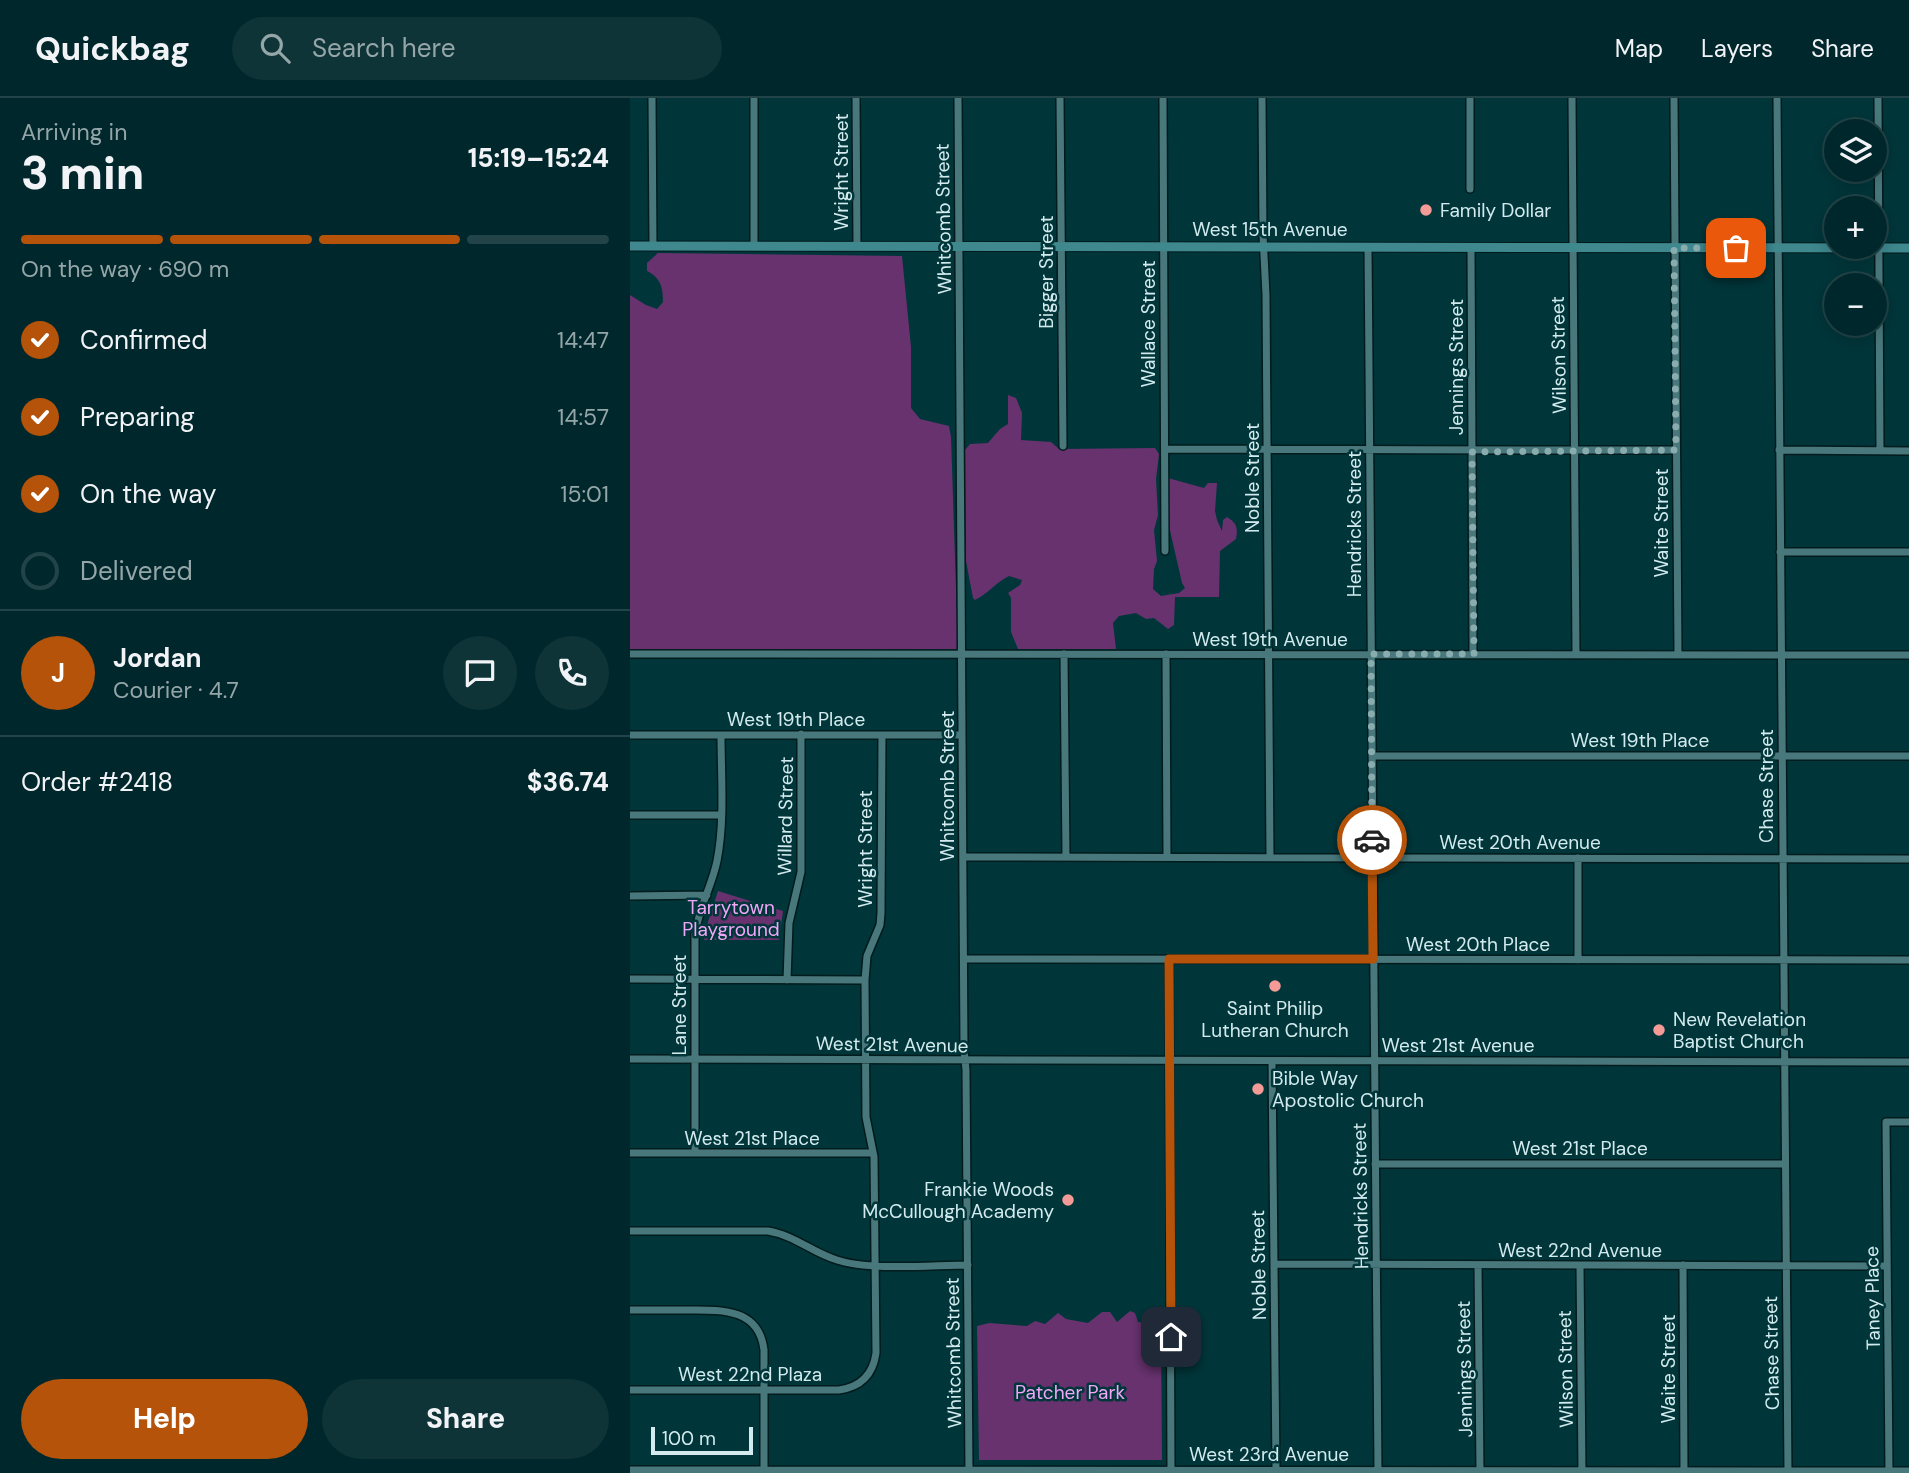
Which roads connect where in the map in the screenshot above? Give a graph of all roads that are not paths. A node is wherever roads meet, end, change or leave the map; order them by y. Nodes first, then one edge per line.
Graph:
1 (652, 98) edge
2 (754, 98) edge
3 (856, 98) edge
4 (958, 98) edge
5 (1060, 98) edge
6 (1163, 98) edge
7 (1262, 98) edge
8 (1470, 98) edge
9 (1572, 98) edge
10 (1674, 98) edge
11 (1777, 98) edge
12 (1878, 98) edge
13 (1470, 189) dead end
14 (1879, 196) edge
15 (630, 246) edge
16 (653, 246) junction
17 (754, 246) junction
18 (857, 246) junction
19 (959, 246) junction
20 (1062, 247) junction
21 (1164, 247) junction
22 (1264, 247) junction
23 (1368, 247) junction
24 (1471, 247) junction
25 (1572, 247) junction
26 (1674, 248) junction
27 (1778, 248) junction
28 (1824, 248) edge
29 (1887, 248) edge
30 (1909, 248) edge
31 (1879, 259) edge
32 (1063, 446) dead end
33 (1165, 449) junction
34 (1369, 449) junction
35 (1268, 450) junction
36 (1575, 450) junction
37 (1676, 450) junction
38 (1779, 450) junction
39 (1880, 450) junction
40 (1909, 451) edge
41 (1472, 452) junction
42 (1165, 551) dead end
43 (1780, 552) junction
44 (1909, 552) edge
45 (630, 654) edge
46 (962, 654) junction
47 (1064, 654) junction
48 (1166, 654) junction
49 (1269, 654) junction
50 (1371, 654) junction
51 (1474, 654) junction
52 (1576, 654) junction
53 (1678, 654) junction
54 (1780, 654) junction
55 (1909, 655) edge
56 (801, 734) junction
57 (630, 735) edge
58 (721, 735) junction
59 (881, 735) junction
60 (962, 735) junction
61 (1781, 755) junction
62 (1372, 756) junction
63 (1909, 756) edge
64 (630, 815) edge
65 (721, 815) junction
66 (963, 857) junction
67 (1167, 857) junction
68 (1270, 857) junction
69 (1066, 858) junction
70 (1372, 858) junction
71 (1578, 858) junction
72 (1782, 858) junction
73 (1909, 859) edge
74 (707, 895) junction
75 (630, 896) edge
76 (964, 959) junction
77 (1169, 959) junction
78 (1373, 959) junction
79 (1783, 959) junction
80 (1578, 960) junction
81 (1909, 960) edge
82 (630, 979) edge
83 (694, 979) junction
84 (787, 980) junction
85 (865, 980) junction
86 (630, 1059) edge
87 (695, 1059) junction
88 (865, 1059) junction
89 (965, 1060) junction
90 (1169, 1061) junction
91 (1272, 1061) junction
92 (1374, 1061) junction
93 (1783, 1062) junction
94 (1909, 1062) edge
95 (1909, 1122) edge
96 (630, 1153) edge
97 (695, 1153) junction
98 (873, 1153) junction
99 (1375, 1164) junction
100 (1784, 1164) junction
101 (630, 1231) edge
102 (1274, 1264) junction
103 (875, 1265) junction
104 (968, 1265) junction
105 (1376, 1265) junction
106 (1683, 1265) junction
107 (1785, 1265) junction
108 (1478, 1266) junction
109 (1580, 1266) junction
110 (1887, 1266) junction
111 (630, 1310) edge
112 (758, 1317) dead end
113 (752, 1324) junction
114 (866, 1378) joint
115 (630, 1390) edge
116 (764, 1390) junction
117 (764, 1469) junction
118 (1171, 1469) junction
119 (1276, 1469) junction
120 (630, 1470) edge
121 (969, 1471) edge
122 (1378, 1471) edge
123 (1480, 1471) edge
124 (1582, 1471) edge
125 (1684, 1471) edge
126 (1787, 1471) edge
127 (1909, 1471) edge
128 (1889, 1472) edge

1 - 16 street
2 - 17 street
3 - 18 street, Wright Street
4 - 19 street, Whitcomb Street
5 - 20 street, Bigger Street
6 - 21 street, Wallace Street
7 - 22 street, Noble Street
8 - 13 street
9 - 25 street, Wilson Street
10 - 26 street, Waite Street
11 - 27 street, Chase Street
12 - 14 street
15 - 16 main road, West 15th Avenue
16 - 17 main road, West 15th Avenue
17 - 18 main road, West 15th Avenue
18 - 19 main road, West 15th Avenue
19 - 20 main road, West 15th Avenue
19 - 46 street, Whitcomb Street
20 - 21 main road, West 15th Avenue
20 - 32 street, Bigger Street
21 - 22 main road, West 15th Avenue
21 - 33 street, Wallace Street
22 - 23 main road, West 15th Avenue
22 - 35 street, Noble Street
23 - 24 main road, West 15th Avenue
23 - 34 street, Hendricks Street
24 - 25 main road, West 15th Avenue
24 - 41 street, Jennings Street
25 - 26 main road, West 15th Avenue
25 - 36 street, Wilson Street
26 - 27 main road, West 15th Avenue
26 - 37 street, Waite Street
27 - 28 main road, West 15th Avenue
27 - 38 street, Chase Street
29 - 30 main road, West 15th Avenue
31 - 39 street
33 - 35 street
33 - 42 street, Wallace Street
34 - 35 street
34 - 41 street
34 - 50 street, Hendricks Street
35 - 49 street, Noble Street
36 - 37 street
36 - 41 street
36 - 52 street, Wilson Street
37 - 53 street, Waite Street
38 - 39 street
38 - 43 street, Chase Street
39 - 40 street
41 - 51 street, Jennings Street
43 - 44 street
43 - 54 street, Chase Street
45 - 46 street, West 19th Avenue
46 - 47 street, West 19th Avenue
46 - 60 street, Whitcomb Street
47 - 48 street, West 19th Avenue
47 - 69 street
48 - 49 street, West 19th Avenue
48 - 67 street
49 - 50 street, West 19th Avenue
49 - 68 street, Noble Street
50 - 51 street, West 19th Avenue
50 - 62 street, Hendricks Street
51 - 52 street, West 19th Avenue
52 - 53 street, West 19th Avenue
53 - 54 street, West 19th Avenue
54 - 55 street, West 19th Avenue
54 - 61 street, Chase Street
56 - 58 street, West 19th Place
56 - 59 street, West 19th Place
56 - 84 street, Willard Street
57 - 58 street, West 19th Place
58 - 65 street, Lane Street
59 - 60 street, West 19th Place
59 - 85 street, Wright Street
60 - 66 street, Whitcomb Street
61 - 62 street, West 19th Place
61 - 63 street, West 19th Place
61 - 72 street, Chase Street
62 - 70 street, Hendricks Street
64 - 65 street
65 - 74 street, Lane Street
66 - 69 street, West 20th Avenue
66 - 76 street, Whitcomb Street
67 - 68 street, West 20th Avenue
67 - 69 street, West 20th Avenue
68 - 70 street, West 20th Avenue
70 - 71 street, West 20th Avenue
70 - 78 street, Hendricks Street
71 - 72 street, West 20th Avenue
71 - 80 street
72 - 73 street, West 20th Avenue
72 - 79 street, Chase Street
74 - 75 street
74 - 83 street, Lane Street
76 - 77 street, West 20th Place
76 - 89 street, Whitcomb Street
77 - 78 street, West 20th Place
77 - 90 street
78 - 80 street, West 20th Place
78 - 92 street, Hendricks Street
79 - 80 street, West 20th Place
79 - 81 street, West 20th Place
79 - 93 street, Chase Street
82 - 83 street
83 - 84 street
83 - 87 street, Lane Street
84 - 85 street
85 - 88 street, Wright Street
86 - 87 street, West 21st Avenue
87 - 88 street, West 21st Avenue
87 - 97 street, Lane Street
88 - 89 street, West 21st Avenue
88 - 98 street, Wright Street
89 - 90 street, West 21st Avenue
89 - 104 street, Whitcomb Street
90 - 91 street, West 21st Avenue
90 - 118 street
91 - 92 street, West 21st Avenue
91 - 102 street, Noble Street
92 - 93 street, West 21st Avenue
92 - 99 street, Hendricks Street
93 - 94 street, West 21st Avenue
93 - 100 street, Chase Street
95 - 110 street, Taney Place
96 - 97 street, West 21st Place
97 - 98 street, West 21st Place
98 - 103 street, Wright Street
99 - 100 street, West 21st Place
99 - 105 street, Hendricks Street
100 - 107 street, Chase Street
101 - 103 street
102 - 105 street, West 22nd Avenue
102 - 119 street, Noble Street
103 - 104 street
103 - 114 street, Wright Street
104 - 121 street, Whitcomb Street
105 - 108 street, West 22nd Avenue
105 - 122 street, Hendricks Street
106 - 107 street, West 22nd Avenue
106 - 109 street, West 22nd Avenue
106 - 125 street, Waite Street
107 - 110 street, West 22nd Avenue
107 - 126 street, Chase Street
108 - 109 street, West 22nd Avenue
108 - 123 street, Jennings Street
109 - 124 street, Wilson Street
110 - 128 street, Taney Place
111 - 113 street
112 - 113 street
113 - 116 street
114 - 116 street, West 22nd Plaza
115 - 116 street, West 22nd Plaza
116 - 117 street
117 - 120 street, West 23rd Avenue
117 - 121 street, West 23rd Avenue
118 - 119 street, West 23rd Avenue
118 - 121 street, West 23rd Avenue
119 - 122 street, West 23rd Avenue
122 - 123 street, West 23rd Avenue
123 - 124 street, West 23rd Avenue
124 - 125 street, West 23rd Avenue
125 - 126 street, West 23rd Avenue
126 - 128 street, West 23rd Avenue
127 - 128 street, West 23rd Avenue

